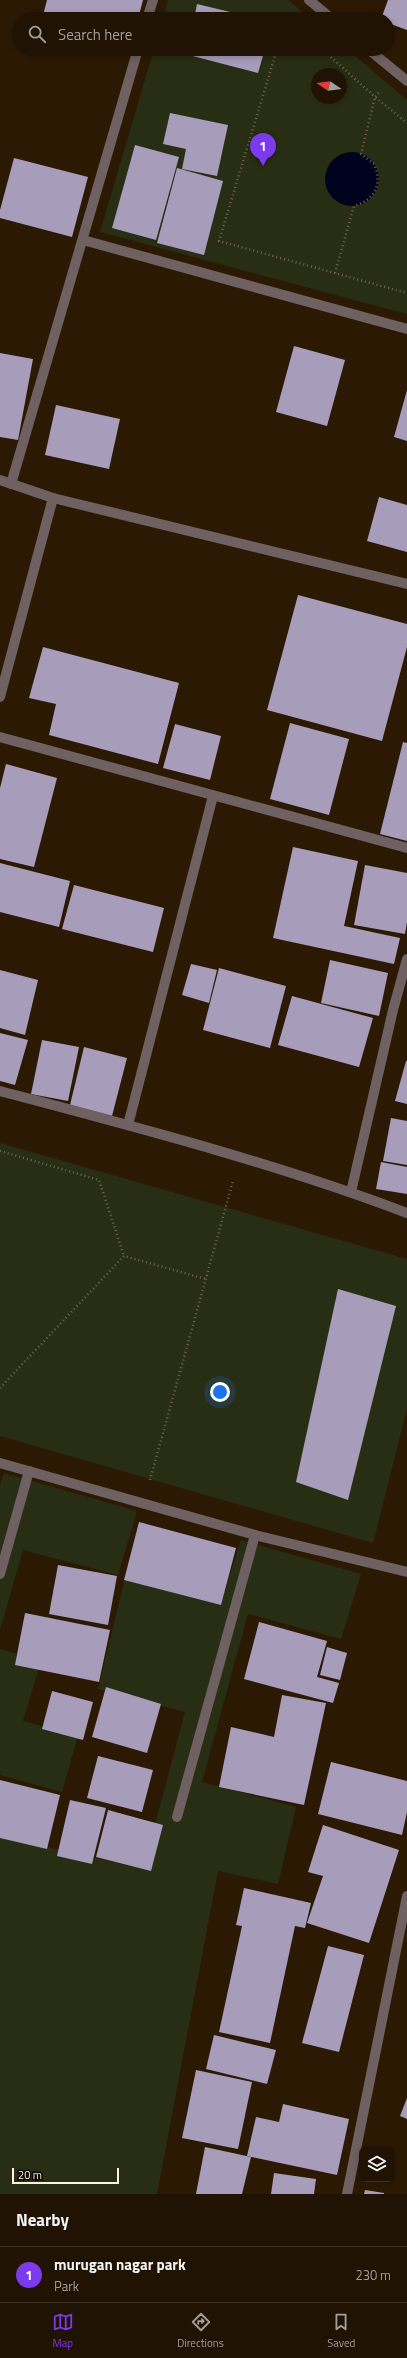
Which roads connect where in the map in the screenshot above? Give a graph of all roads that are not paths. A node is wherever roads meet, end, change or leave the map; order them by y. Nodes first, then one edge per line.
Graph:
1 (153, 0) edge
2 (309, 0) edge
3 (149, 12) edge
4 (324, 12) edge
5 (136, 56) edge
6 (377, 56) edge
7 (407, 81) edge
8 (83, 240) junction
9 (407, 329) edge
10 (0, 480) edge
11 (11, 484) junction
12 (53, 498) junction
13 (407, 584) edge
14 (0, 696) edge
15 (0, 737) edge
16 (213, 796) junction
17 (407, 848) edge
18 (407, 959) edge
19 (0, 1091) edge
20 (128, 1125) junction
21 (351, 1192) junction
22 (407, 1213) edge
23 (0, 1463) edge
24 (29, 1471) junction
25 (255, 1535) junction
26 (407, 1572) edge
27 (0, 1574) edge
28 (176, 1817) dead end
29 (407, 1896) edge
30 (347, 2194) edge

1 - 3 street
2 - 4 street
5 - 8 street
6 - 7 street
8 - 9 street
8 - 11 street
10 - 11 street
11 - 12 street
12 - 13 street
12 - 14 street
15 - 16 street
16 - 17 street
16 - 20 street
18 - 21 street
19 - 20 street
20 - 21 street
21 - 22 street
23 - 24 street
24 - 25 street
24 - 27 street
25 - 26 street
25 - 28 street
29 - 30 street

